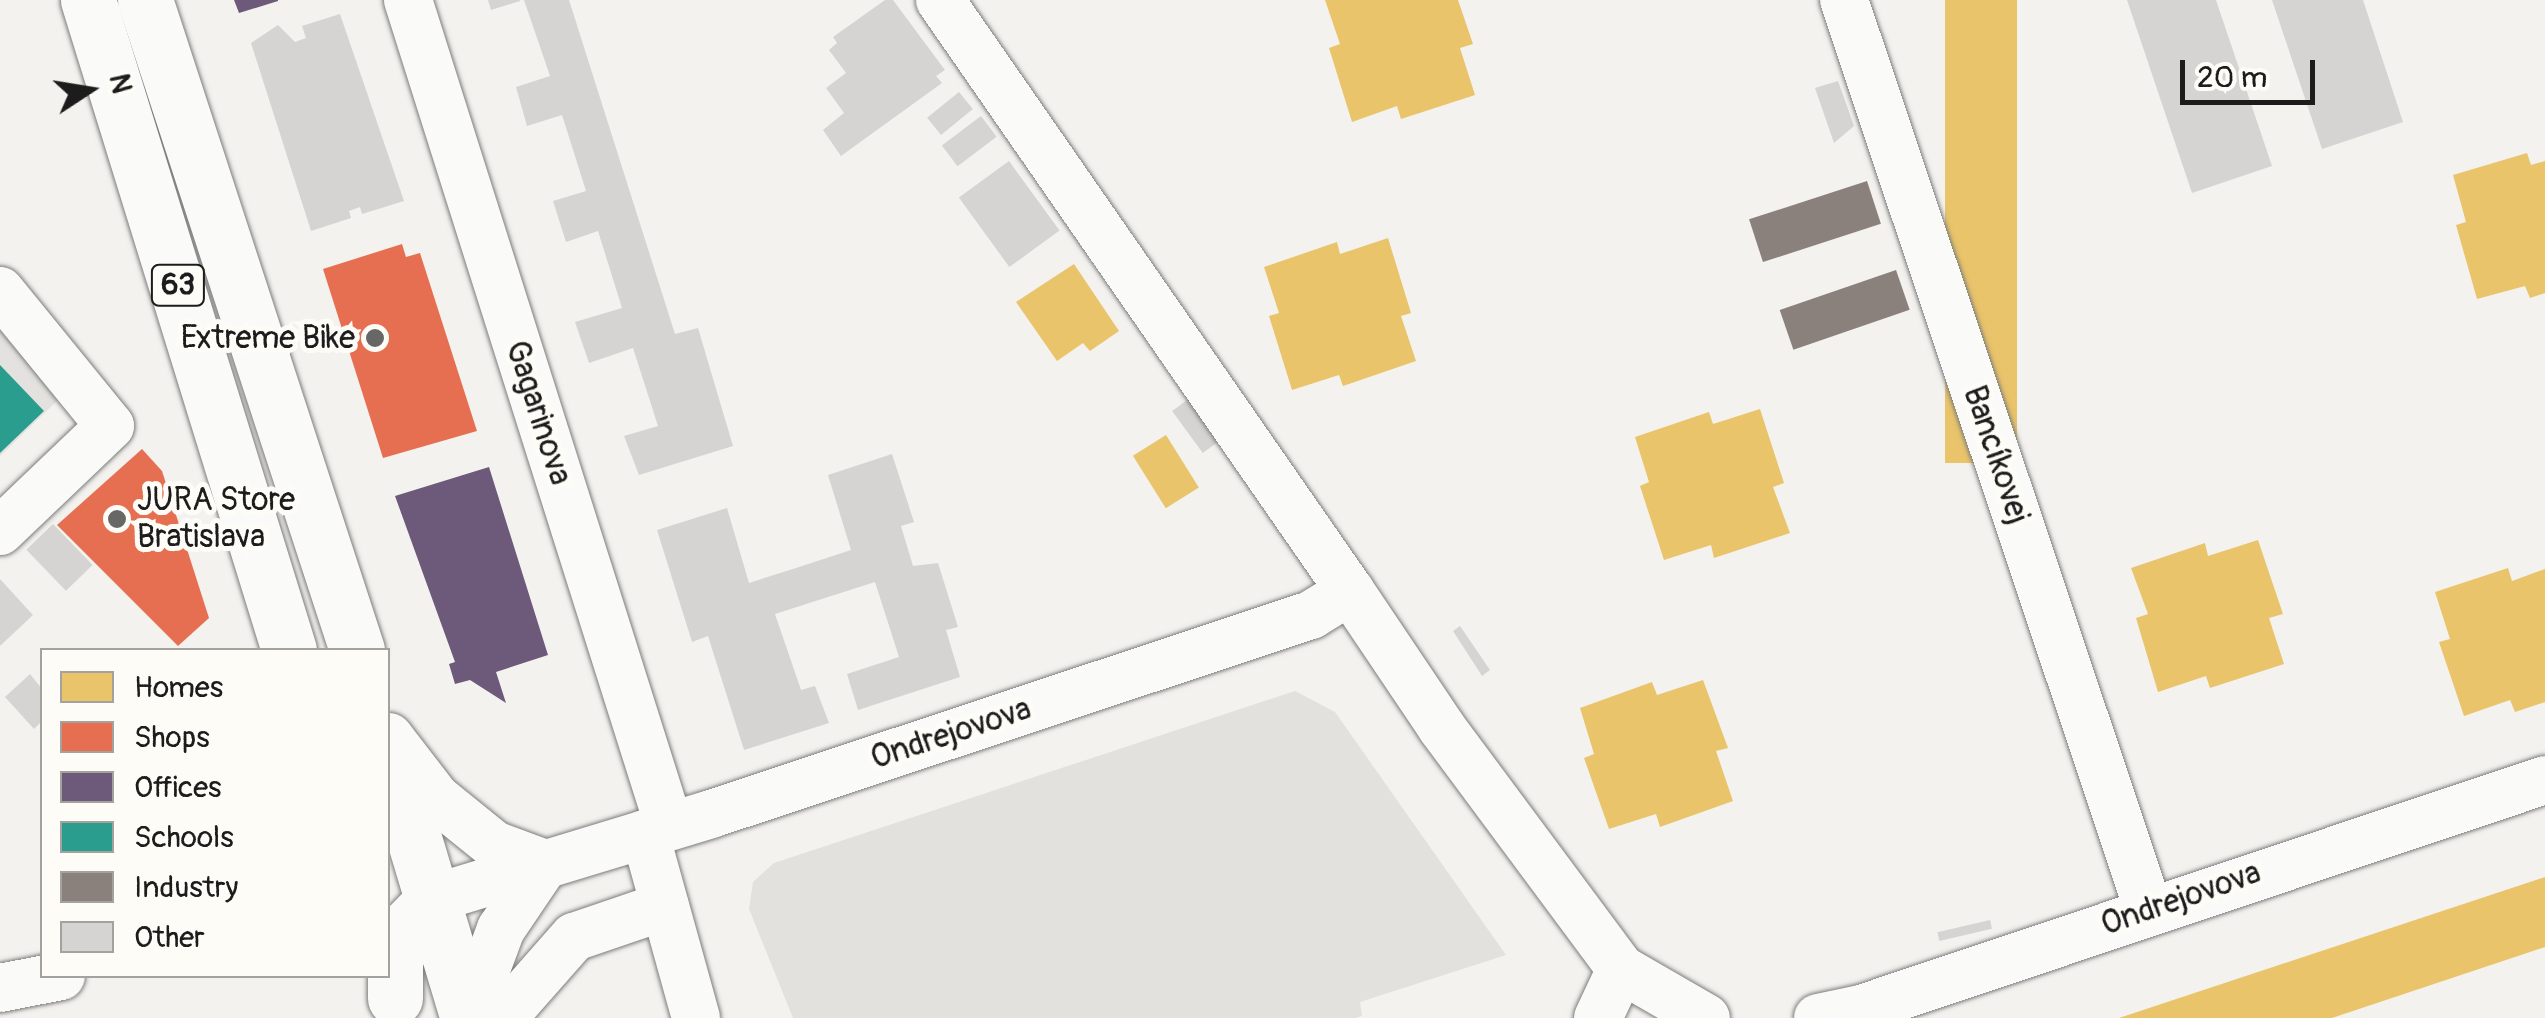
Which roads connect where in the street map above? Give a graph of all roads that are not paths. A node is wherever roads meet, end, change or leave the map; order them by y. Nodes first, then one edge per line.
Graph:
1 (88, 0) edge
2 (146, 0) edge
3 (408, 0) edge
4 (940, 0) edge
5 (1844, 0) edge
6 (0, 291) edge
7 (0, 531) edge
8 (1350, 590) junction
9 (288, 648) edge
10 (355, 648) edge
11 (390, 737) edge
12 (390, 758) edge
13 (2545, 780) edge
14 (657, 830) junction
15 (390, 854) edge
16 (545, 864) junction
17 (434, 898) junction
18 (665, 906) junction
19 (2149, 911) junction
20 (1621, 969) junction
21 (52, 978) edge
22 (0, 988) edge
23 (394, 996) edge
24 (483, 1013) edge
25 (696, 1018) edge
26 (1598, 1018) edge
27 (1706, 1018) edge
28 (1818, 1018) edge

1 - 9 main road, 63
2 - 10 main road, 63
3 - 14 street, Gagarinova
4 - 8 street
5 - 19 street, Bancíkovej
6 - 7 street
8 - 14 street, Ondrejovova
8 - 20 street
11 - 16 street
12 - 17 main road
13 - 19 street, Ondrejovova
14 - 16 street, Ondrejovova
14 - 18 street, Gagarinova
15 - 17 main road
16 - 17 street, Ondrejovova
16 - 24 street
17 - 23 main road
17 - 24 main road
18 - 24 street
18 - 25 street, Gagarinova
19 - 28 street, Ondrejovova
20 - 26 street
20 - 27 street
21 - 22 street

